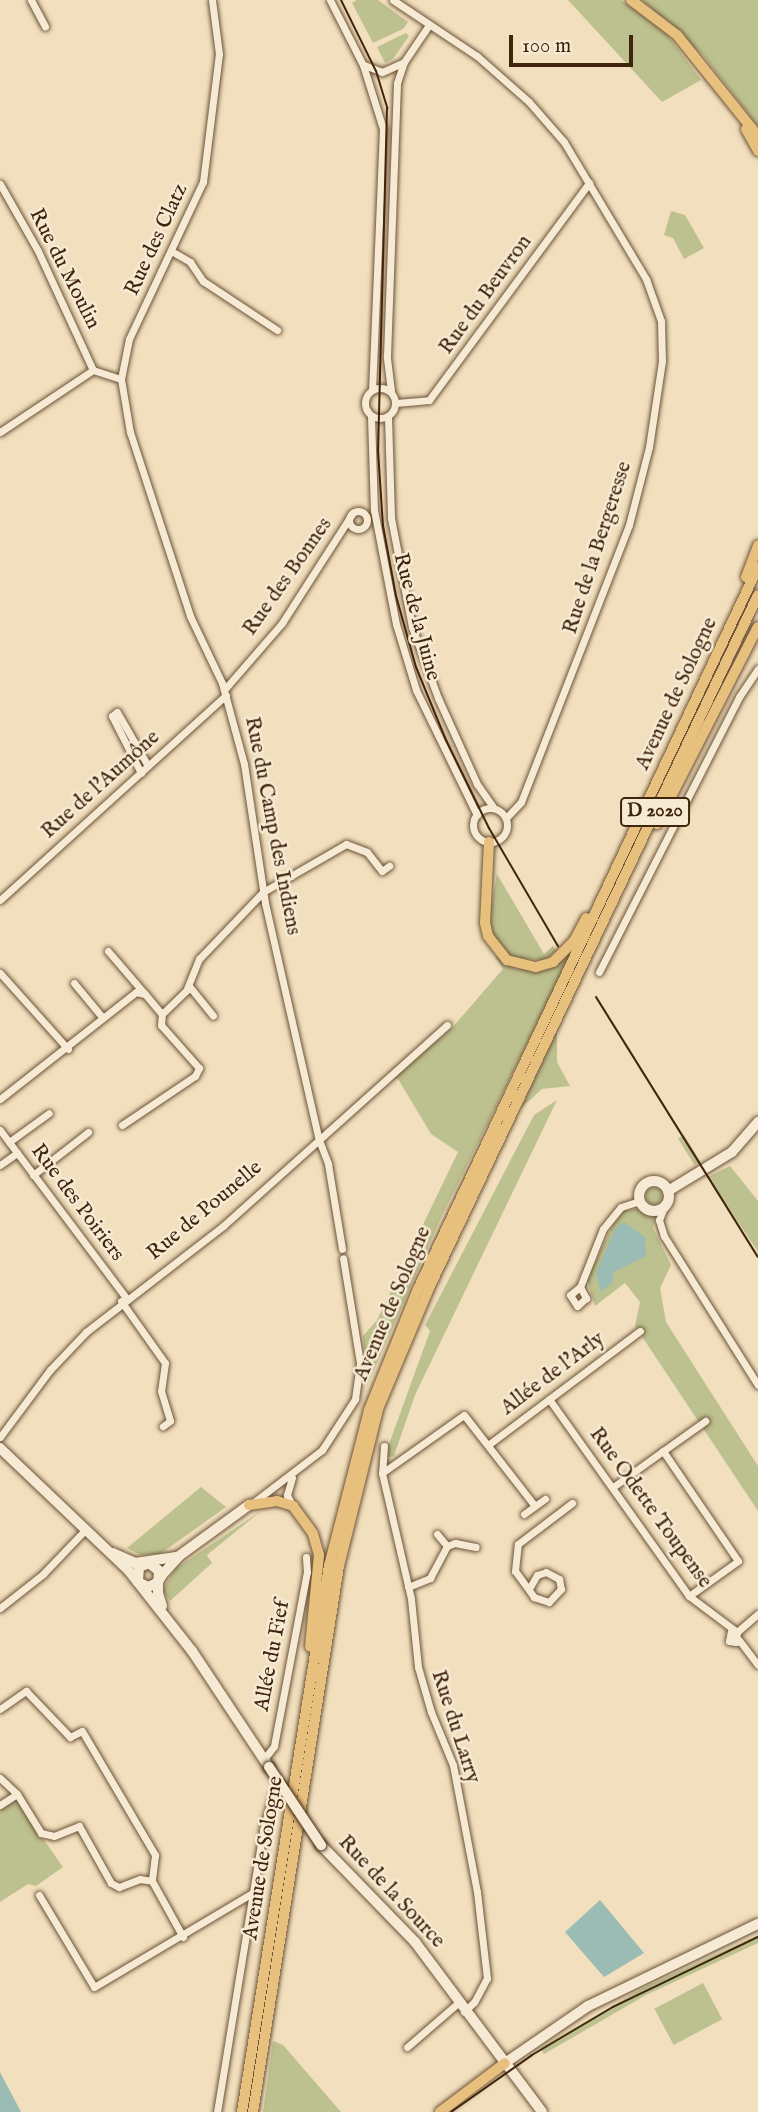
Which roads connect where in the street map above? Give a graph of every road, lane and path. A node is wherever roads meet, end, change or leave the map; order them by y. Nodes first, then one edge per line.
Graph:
1 (31, 0) edge
2 (212, 0) edge
3 (330, 0) edge
4 (393, 0) edge
5 (631, 0) edge
6 (429, 25) junction
7 (46, 26) dead end
8 (404, 62) junction
9 (363, 65) junction
10 (728, 96) junction
11 (758, 136) edge
12 (758, 152) edge
13 (589, 183) junction
14 (0, 184) edge
15 (173, 252) junction
16 (277, 330) dead end
17 (93, 370) junction
18 (121, 379) junction
19 (372, 389) junction
20 (391, 391) junction
21 (396, 404) junction
22 (372, 416) junction
23 (388, 416) junction
24 (0, 432) edge
25 (352, 514) dead end
26 (758, 545) edge
27 (758, 567) edge
28 (758, 595) edge
29 (758, 627) edge
30 (722, 642) junction
31 (757, 672) edge
32 (225, 693) junction
33 (148, 766) junction
34 (141, 773) junction
35 (656, 785) junction
36 (494, 808) junction
37 (477, 815) junction
38 (506, 818) junction
39 (489, 842) junction
40 (389, 866) dead end
41 (263, 892) junction
42 (0, 900) edge
43 (108, 951) dead end
44 (598, 972) dead end
45 (0, 973) edge
46 (74, 983) dead end
47 (189, 986) junction
48 (145, 994) junction
49 (162, 1014) junction
50 (213, 1016) dead end
51 (103, 1018) junction
52 (447, 1025) dead end
53 (551, 1028) junction
54 (68, 1049) junction
55 (0, 1099) edge
56 (49, 1113) dead end
57 (758, 1122) edge
58 (122, 1125) dead end
59 (0, 1130) edge
60 (88, 1132) dead end
61 (318, 1140) junction
62 (9, 1142) junction
63 (17, 1153) junction
64 (0, 1166) edge
65 (33, 1175) junction
66 (668, 1191) junction
67 (640, 1200) junction
68 (664, 1207) junction
69 (580, 1287) dead end
70 (123, 1299) junction
71 (640, 1331) dead end
72 (758, 1385) edge
73 (550, 1399) junction
74 (705, 1422) dead end
75 (163, 1426) dead end
76 (0, 1437) edge
77 (488, 1445) junction
78 (384, 1446) dead end
79 (663, 1451) junction
80 (2, 1453) edge
81 (382, 1473) junction
82 (295, 1474) junction
83 (613, 1488) junction
84 (545, 1499) dead end
85 (572, 1503) dead end
86 (249, 1506) junction
87 (293, 1506) junction
88 (534, 1506) junction
89 (524, 1514) dead end
90 (86, 1529) junction
91 (437, 1534) dead end
92 (102, 1545) junction
93 (447, 1546) junction
94 (476, 1547) dead end
95 (179, 1556) junction
96 (306, 1557) dead end
97 (149, 1563) junction
98 (138, 1582) junction
99 (158, 1582) junction
100 (408, 1587) junction
101 (530, 1587) junction
102 (689, 1595) junction
103 (0, 1608) edge
104 (758, 1614) edge
105 (170, 1623) junction
106 (736, 1634) junction
107 (758, 1665) edge
108 (0, 1709) edge
109 (298, 1761) junction
110 (267, 1763) junction
111 (0, 1778) edge
112 (283, 1787) junction
113 (17, 1794) junction
114 (0, 1805) edge
115 (152, 1881) junction
116 (256, 1891) junction
117 (38, 1895) dead end
118 (758, 1924) edge
119 (183, 1937) junction
120 (461, 2008) junction
121 (407, 2047) dead end
122 (505, 2063) junction
123 (254, 2110) edge
124 (218, 2112) edge
125 (242, 2112) edge
126 (440, 2112) edge
127 (542, 2112) edge

1 - 7 street
2 - 15 street, Rue des Clatz
3 - 9 street, Rue de la Juine
4 - 6 street, Rue de la Bergeresse
5 - 10 main road
6 - 8 street
6 - 13 street, Rue de la Bergeresse
8 - 9 street
8 - 20 street
9 - 19 street, Rue de la Juine
10 - 11 main road
10 - 12 main road
13 - 21 street, Rue du Beuvron
13 - 38 street, Rue de la Bergeresse
14 - 17 street, Rue du Moulin
15 - 16 street
15 - 18 street, Rue des Clatz
17 - 18 street
17 - 24 street
18 - 32 street, Rue du Camp des Indiens
19 - 20 street
19 - 22 street, Rue de la Juine
20 - 21 street
21 - 23 street
22 - 23 street
22 - 37 street, Rue de la Juine
23 - 36 street, Rue de la Juine
25 - 32 street, Rue des Bonnes
26 - 30 main road
27 - 30 main road, Avenue de Sologne / D 2020
28 - 53 main road, Avenue de Sologne / D 2020
29 - 53 main road
30 - 35 main road, Avenue de Sologne / D 2020
31 - 44 street
32 - 33 street, Rue de l'Aumône
32 - 41 street, Rue du Camp des Indiens
33 - 34 street, Rue de l'Aumône
33 - 34 street
34 - 42 street, Rue de l'Aumône
35 - 39 main road
35 - 109 main road, Avenue de Sologne
36 - 37 street
36 - 38 street
37 - 39 street
38 - 39 street
40 - 41 street
41 - 47 street
41 - 61 street, Rue du Camp des Indiens
43 - 48 street
45 - 54 street
46 - 51 street
47 - 49 street
47 - 50 street
48 - 49 street
48 - 51 street
49 - 58 street
51 - 54 street
52 - 61 street, Rue de Pounelle
53 - 123 main road, Avenue de Sologne
54 - 55 street
56 - 62 street
57 - 66 main road
59 - 62 street, Rue des Poiriers
60 - 65 street
61 - 70 street, Rue de Pounelle
61 - 82 street, Rue du Camp des Indiens
62 - 63 street, Rue des Poiriers
63 - 64 street
63 - 65 street, Rue des Poiriers
65 - 70 street, Rue des Poiriers
66 - 67 main road
66 - 68 main road
67 - 68 main road
67 - 69 street
68 - 72 street
70 - 75 street, Rue des Poiriers
70 - 76 street, Rue de Pounelle
71 - 73 street, Allée de l'Arly
73 - 77 street, Allée de l'Arly
73 - 83 street, Rue Odette Toupense
74 - 79 street
77 - 81 street
77 - 88 street
78 - 81 street, Rue du Larry
79 - 83 street
79 - 102 street
80 - 90 main road, Rue de la Source
81 - 100 street, Rue du Larry
82 - 86 street, Rue du Camp des Indiens
82 - 87 street
83 - 102 street, Rue Odette Toupense
84 - 88 street
85 - 101 street
86 - 87 main road
86 - 95 main road, Rue du Camp des Indiens
87 - 109 main road
88 - 89 street
90 - 92 main road, Rue de la Source
90 - 103 street
91 - 93 street
92 - 97 main road, Rue de la Source
92 - 98 main road, Rue de la Source
93 - 94 street
93 - 100 street
95 - 97 main road, Rue du Camp des Indiens
95 - 99 main road, Rue du Camp des Indiens
96 - 110 street, Allée du Fief
97 - 98 main road
97 - 99 main road
98 - 99 main road
98 - 105 main road, Rue de la Source
99 - 105 main road, Rue de la Source
100 - 120 street, Rue du Larry
101 - 101 street
102 - 106 street, Rue Odette Toupense
104 - 106 street
105 - 110 main road, Rue de la Source
106 - 107 street, Rue Odette Toupense
108 - 115 street
109 - 125 main road, Avenue de Sologne
110 - 112 main road, Rue de la Source, bridge
111 - 113 street
112 - 116 street
112 - 120 main road, Rue de la Source, bridge
113 - 114 street
113 - 115 street
115 - 119 street
116 - 119 street
116 - 124 street
117 - 119 street
118 - 122 main road
120 - 121 street, Rue du Larry
120 - 122 main road, Rue de la Source
122 - 126 main road
122 - 127 main road, Rue de la Source

